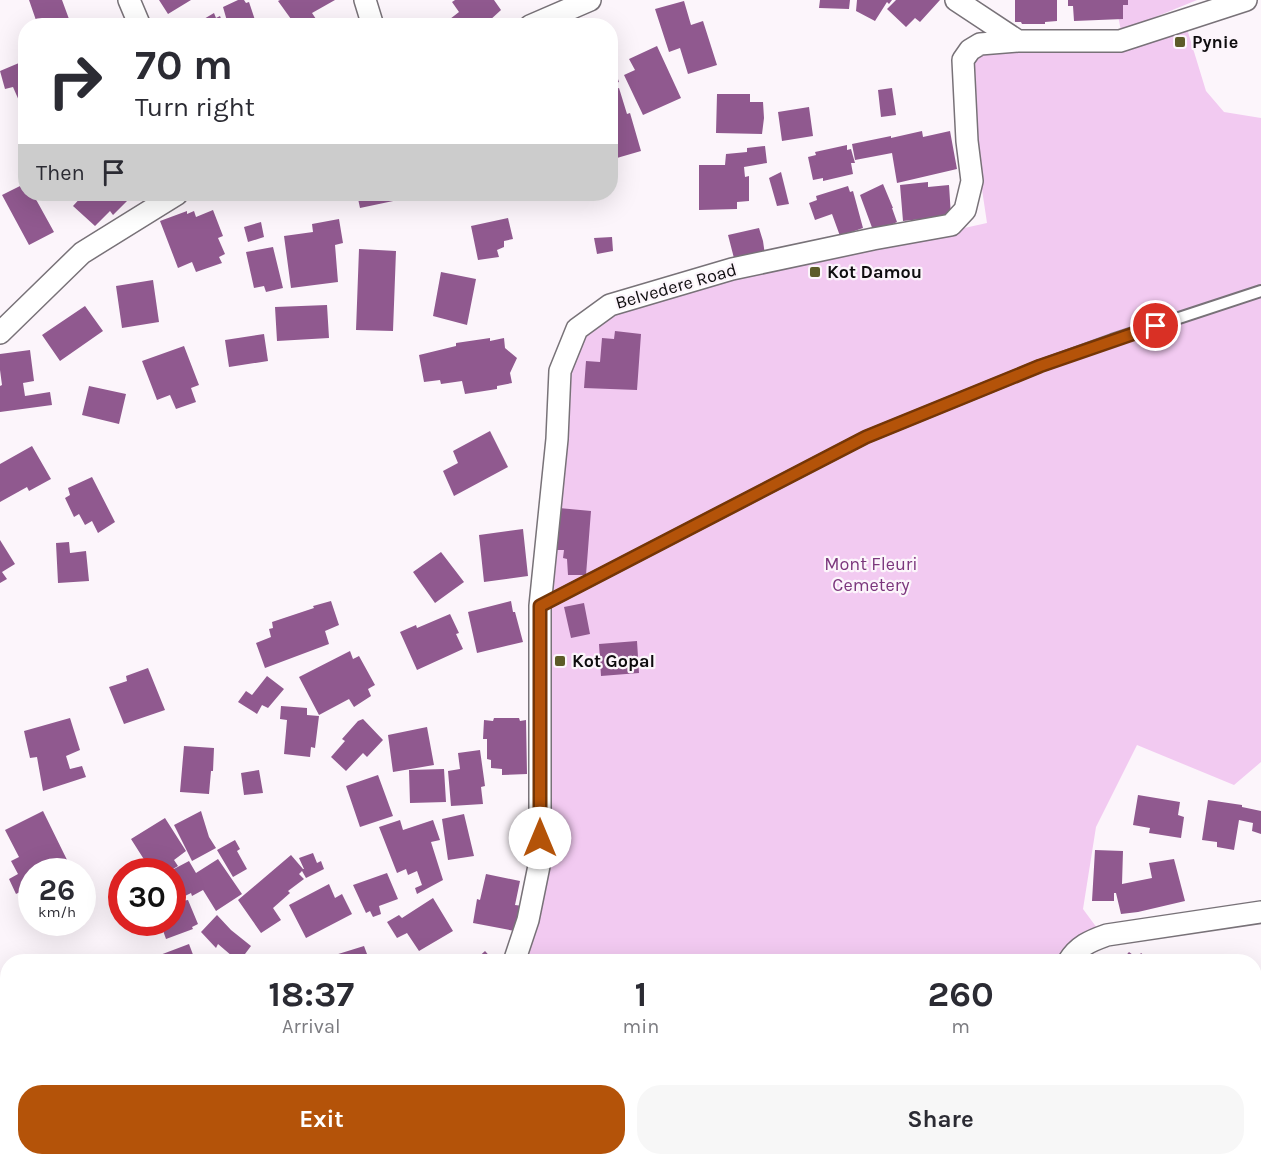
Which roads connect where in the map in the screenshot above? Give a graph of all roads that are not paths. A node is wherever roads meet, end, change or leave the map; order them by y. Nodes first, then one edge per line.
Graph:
1 (129, 0) edge
2 (365, 0) edge
3 (590, 0) edge
4 (956, 0) edge
5 (1246, 0) edge
6 (137, 18) edge
7 (371, 18) edge
8 (548, 18) edge
9 (1018, 41) junction
10 (166, 201) edge
11 (1261, 291) edge
12 (0, 333) edge
13 (540, 606) junction
14 (1261, 912) edge
15 (517, 954) edge
16 (1072, 954) edge

1 - 6 street
2 - 7 street
3 - 8 street
4 - 9 street
5 - 9 street, Belvedere Road
9 - 13 street, Belvedere Road
10 - 12 street
11 - 13 lane
13 - 15 street, Belvedere Road
14 - 16 street

